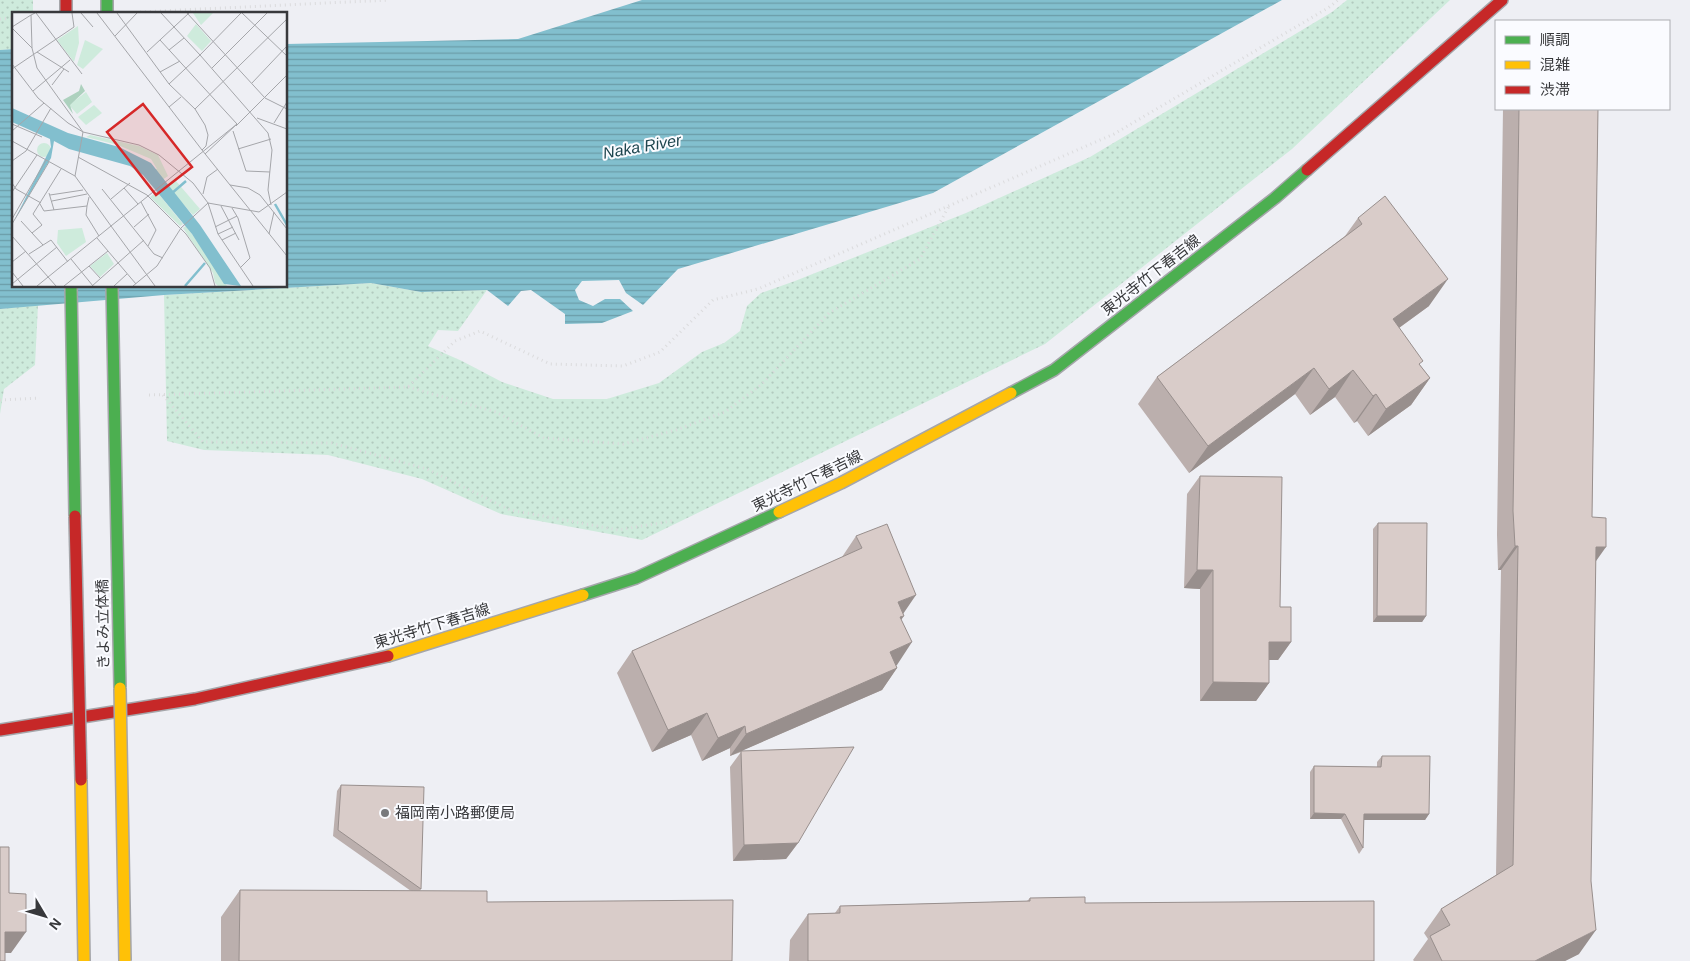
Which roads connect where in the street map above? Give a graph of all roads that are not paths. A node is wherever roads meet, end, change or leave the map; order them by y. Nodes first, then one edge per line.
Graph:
1 (1502, 0) edge
2 (71, 288) edge
3 (112, 288) edge
4 (0, 730) edge
5 (84, 961) edge
6 (125, 961) edge

1 - 4 main road, 東光寺竹下春吉線
2 - 5 main road, きよみ立体橋, bridge
3 - 6 main road, きよみ立体橋, bridge

